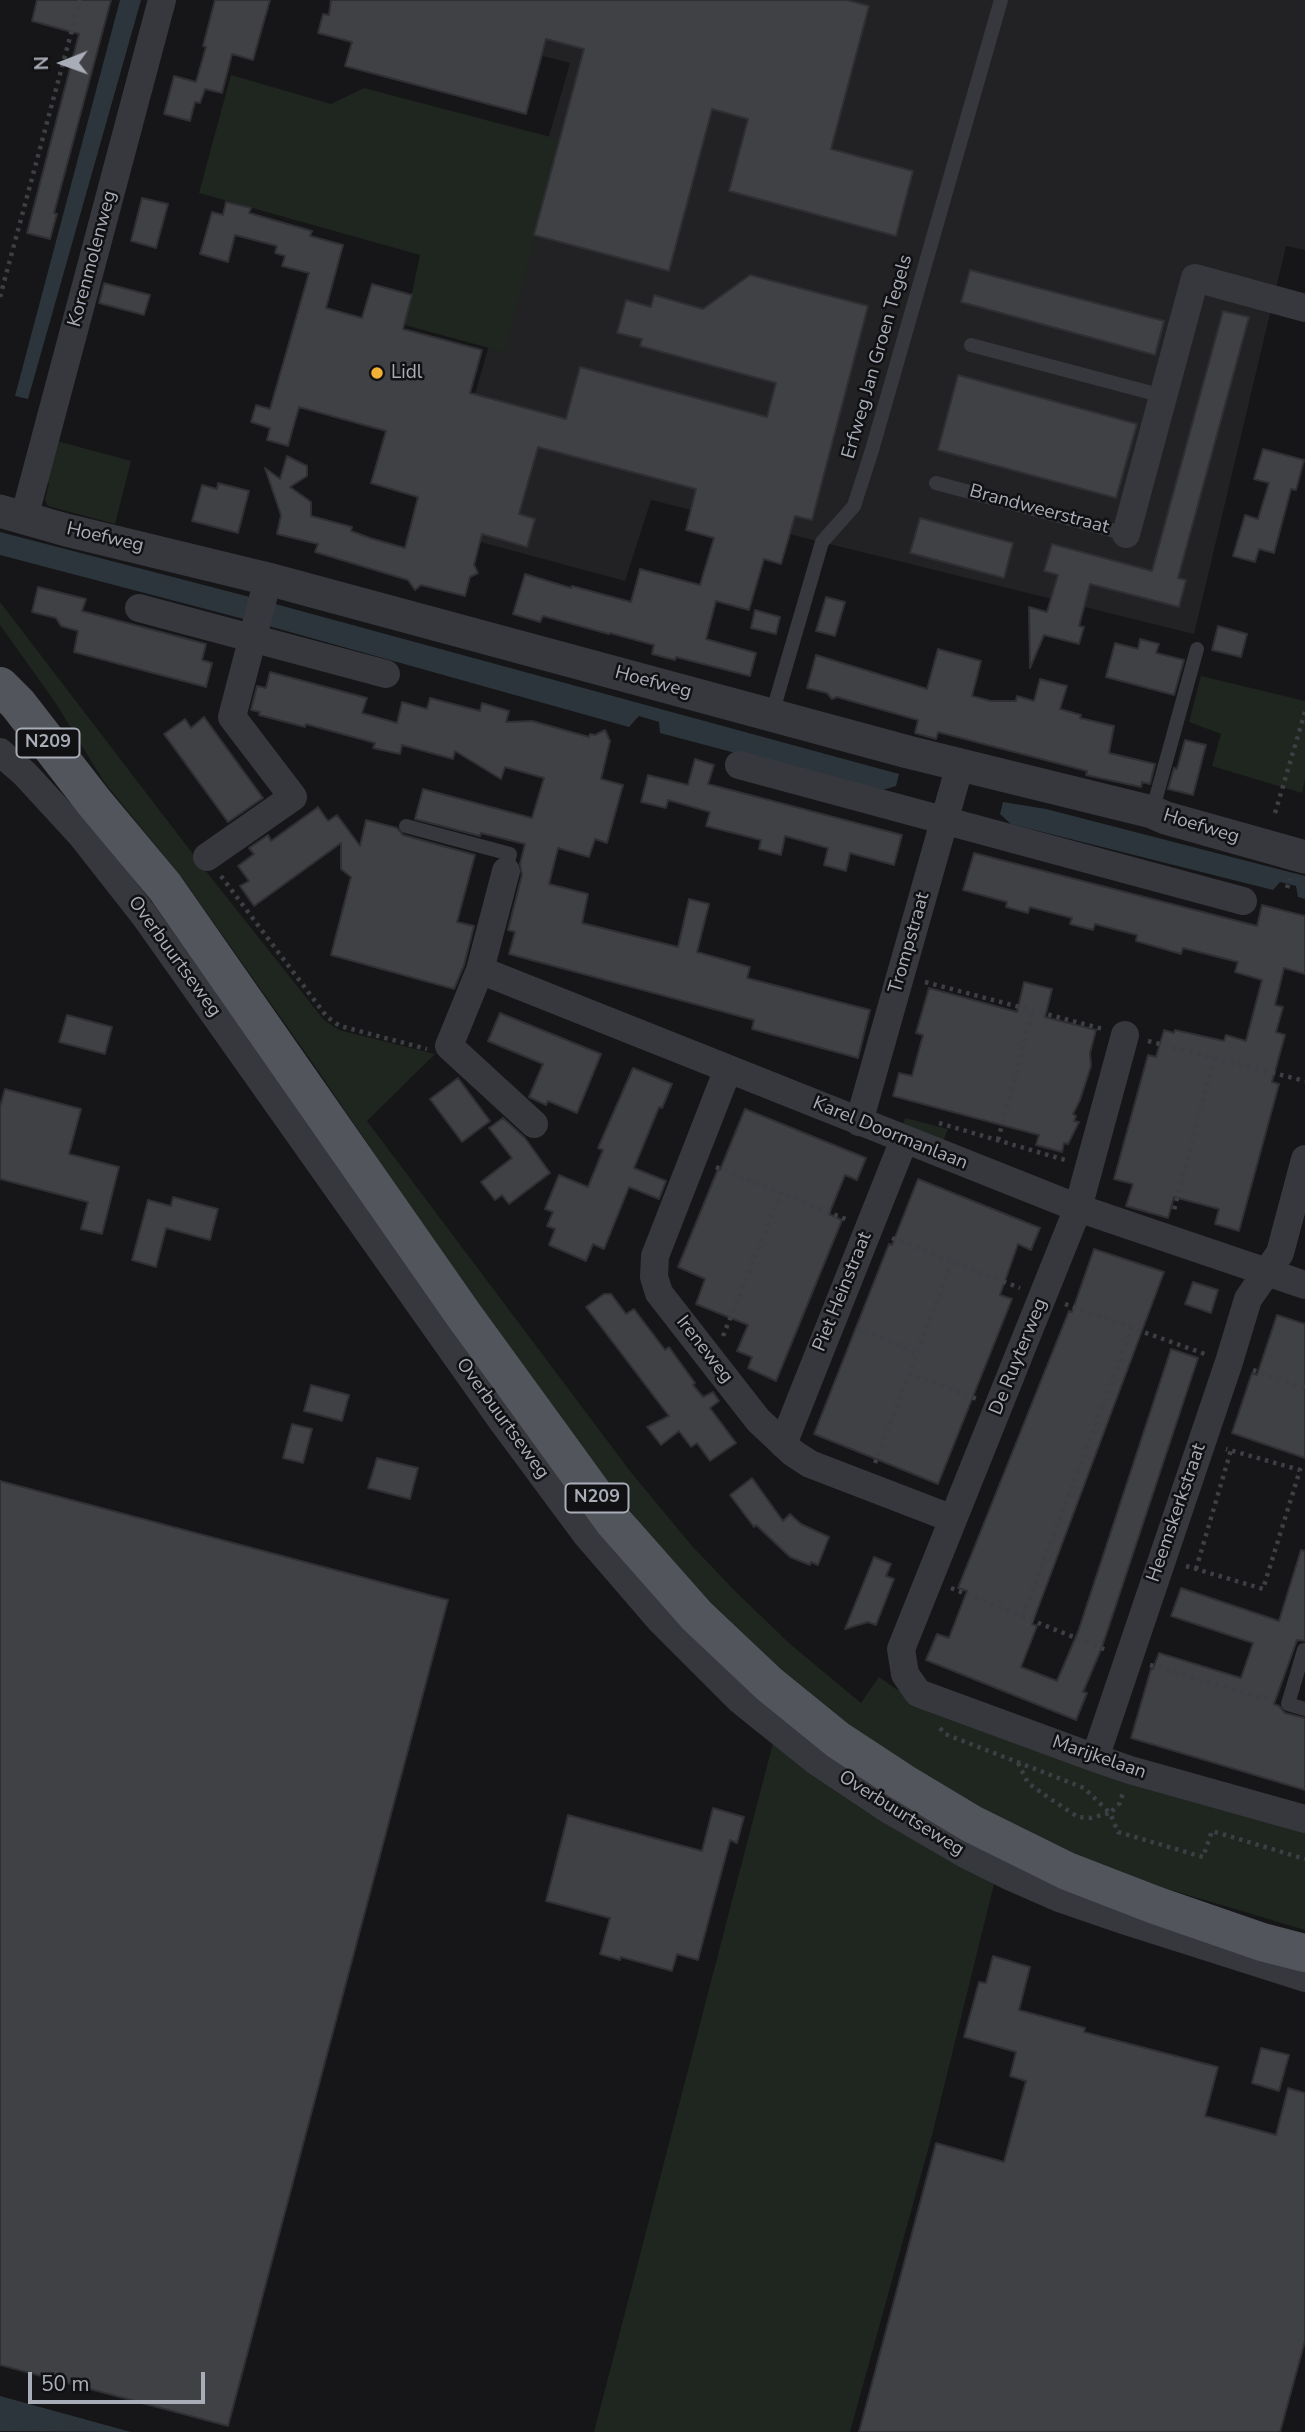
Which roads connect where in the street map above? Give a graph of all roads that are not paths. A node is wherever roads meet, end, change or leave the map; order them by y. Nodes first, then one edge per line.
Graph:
1 (162, 0) edge
2 (1001, 0) edge
3 (1305, 308) edge
4 (971, 345) dead end
5 (1163, 396) junction
6 (936, 482) dead end
7 (12, 514) edge
8 (1126, 534) joint
9 (266, 588) junction
10 (139, 608) dead end
11 (253, 632) junction
12 (1197, 649) dead end
13 (386, 674) dead end
14 (0, 686) edge
15 (772, 714) junction
16 (0, 719) edge
17 (0, 752) edge
18 (739, 765) dead end
19 (960, 765) junction
20 (94, 802) junction
21 (1152, 812) junction
22 (945, 822) junction
23 (406, 826) dead end
24 (207, 857) road end
25 (1305, 857) edge
26 (506, 871) joint
27 (1243, 901) dead end
28 (480, 970) junction
29 (1125, 1035) dead end
30 (728, 1069) junction
31 (859, 1122) junction
32 (534, 1124) dead end
33 (904, 1140) junction
34 (1305, 1159) edge
35 (1078, 1208) junction
36 (1267, 1272) junction
37 (1305, 1285) edge
38 (783, 1444) junction
39 (953, 1519) junction
40 (1304, 1650) edge
41 (905, 1674) joint
42 (1305, 1709) edge
43 (1095, 1758) junction
44 (1305, 1819) edge
45 (1305, 1953) edge
46 (1305, 1978) edge

1 - 7 street, Korenmolenweg
2 - 15 lane, Erfweg Jan Groen Tegels
3 - 5 street, Brandweerstraat
4 - 5 lane
5 - 8 street, Brandweerstraat
6 - 8 lane, Brandweerstraat
7 - 9 street, Hoefweg
9 - 11 street
9 - 15 street, Hoefweg
10 - 11 street
11 - 13 street
11 - 24 street
12 - 21 lane
14 - 20 main road, Overbuurtseweg / N209
15 - 19 street, Hoefweg
16 - 20 main road, Overbuurtseweg / N209
17 - 46 street, Overbuurtseweg
18 - 22 street
19 - 21 street, Hoefweg
19 - 22 street, Trompstraat
20 - 45 main road, Overbuurtseweg / N209
21 - 25 street, Hoefweg
22 - 27 street
22 - 31 street, Trompstraat
23 - 26 lane
26 - 28 street
28 - 30 street, Karel Doormanlaan
28 - 32 street
29 - 35 street, De Ruyterweg
30 - 31 street, Karel Doormanlaan
30 - 38 street, Ireneweg
31 - 33 street, Karel Doormanlaan
33 - 35 street, Karel Doormanlaan
33 - 38 street, Piet Heinstraat
34 - 36 street, Heemskerkstraat
35 - 36 street, Karel Doormanlaan
35 - 39 street, De Ruyterweg
36 - 37 street, Karel Doormanlaan
36 - 43 street, Heemskerkstraat
38 - 39 street, Ireneweg
39 - 41 street, De Ruyterweg
40 - 42 lane
41 - 43 street, Marijkelaan
43 - 44 street, Marijkelaan

